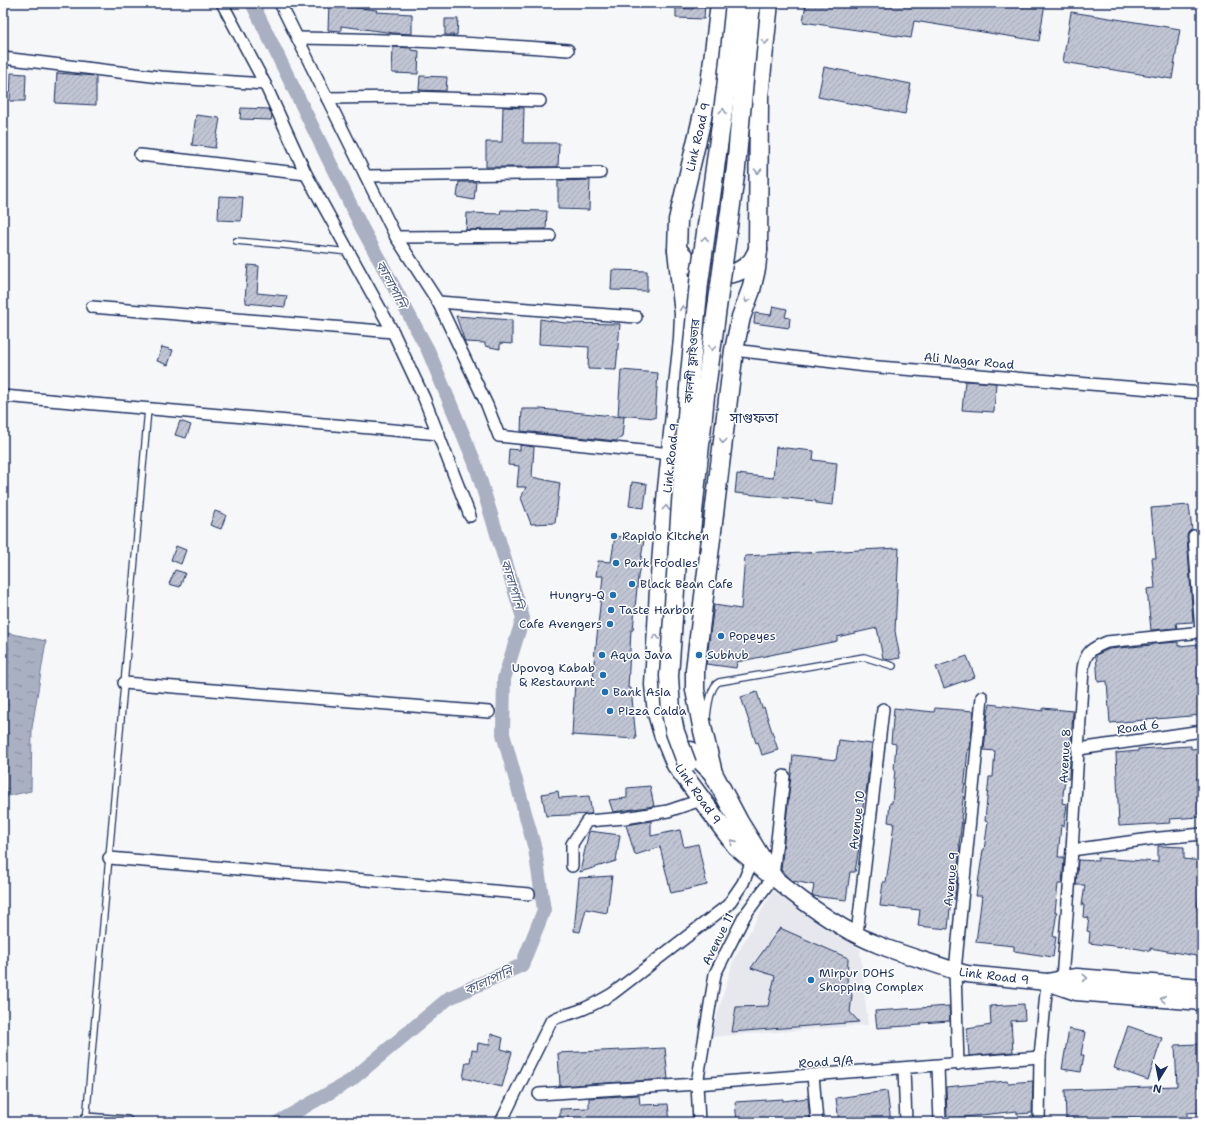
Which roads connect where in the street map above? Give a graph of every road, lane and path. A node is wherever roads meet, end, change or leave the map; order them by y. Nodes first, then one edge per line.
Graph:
1 (222, 3) edge
2 (280, 3) edge
3 (720, 3) edge
4 (735, 3) edge
5 (751, 3) edge
6 (769, 3) edge
7 (298, 38) junction
8 (568, 50) dead end
9 (3, 58) edge
10 (265, 84) junction
11 (327, 98) junction
12 (540, 101) dead end
13 (140, 155) dead end
14 (600, 173) dead end
15 (306, 174) junction
16 (366, 176) junction
17 (550, 236) dead end
18 (396, 237) junction
19 (236, 241) dead end
20 (677, 250) junction
21 (758, 250) junction
22 (349, 252) junction
23 (438, 302) junction
24 (92, 307) dead end
25 (636, 317) dead end
26 (393, 332) junction
27 (734, 350) junction
28 (1202, 393) edge
29 (3, 396) edge
30 (148, 410) junction
31 (439, 434) junction
32 (671, 454) junction
33 (470, 516) dead end
34 (1194, 536) dead end
35 (1202, 632) edge
36 (893, 666) dead end
37 (124, 683) junction
38 (982, 697) dead end
39 (883, 709) dead end
40 (490, 712) dead end
41 (703, 731) junction
42 (1202, 731) edge
43 (1079, 748) junction
44 (689, 758) junction
45 (713, 773) junction
46 (784, 776) dead end
47 (698, 795) junction
48 (1202, 834) edge
49 (1072, 850) junction
50 (109, 858) junction
51 (752, 861) junction
52 (572, 866) dead end
53 (773, 877) junction
54 (529, 894) dead end
55 (857, 934) junction
56 (955, 971) junction
57 (1054, 980) junction
58 (1202, 987) edge
59 (1202, 1002) edge
60 (1040, 1057) junction
61 (958, 1064) junction
62 (938, 1066) junction
63 (904, 1069) junction
64 (813, 1076) junction
65 (697, 1084) junction
66 (539, 1094) dead end
67 (86, 1120) edge
68 (127, 1122) edge
69 (501, 1122) edge
70 (699, 1122) edge
71 (817, 1122) edge
72 (906, 1122) edge
73 (940, 1122) edge
74 (1039, 1122) edge

1 - 10 street
2 - 7 street
3 - 20 main road, Link Road 9
44 -> 4 main road, কালশী ফ্লাইওভার, bridge
5 -> 44 main road, bridge
6 -> 21 main road, Link Road 9
7 - 8 street
7 - 11 street
9 - 10 street
10 - 15 street
11 - 12 street
11 - 16 street
13 - 15 street
14 - 16 street
15 - 22 street
16 - 18 street
17 - 18 street
18 - 23 street
19 - 22 lane
20 - 21 main road
32 -> 20 main road, Link Road 9
21 -> 27 main road, Link Road 9
22 - 26 street
23 - 25 street
23 - 32 street
24 - 26 street
26 - 31 street
27 - 28 street, Ali Nagar Road
27 -> 41 main road, Link Road 9
29 - 30 street
30 - 31 street
30 - 37 lane
31 - 33 street
47 -> 32 main road, Link Road 9
34 - 35 street
35 - 43 street, Avenue 8
36 - 41 lane
37 - 40 street
37 - 50 lane
38 - 56 street, Avenue 9
39 - 55 street, Avenue 10
41 - 45 main road, Link Road 9
42 - 43 street, Road 6
43 - 49 street, Avenue 8
44 - 45 main road
44 - 47 main road, কালশী ফ্লাইওভার
45 - 53 main road, Link Road 9
46 - 53 street
51 -> 47 main road, Link Road 9
47 - 52 street
48 - 49 street
49 - 57 street, Avenue 8
50 - 54 street
50 - 67 lane
51 - 53 main road, Link Road 9
51 - 69 street
53 - 55 main road, Link Road 9
53 - 65 street, Avenue 11
55 - 56 main road, Link Road 9
56 - 57 main road, Link Road 9
56 - 61 street, Avenue 9
57 -> 58 main road, Link Road 9
59 -> 57 main road, Link Road 9
57 - 60 street
60 - 61 street, Road 9/A
60 - 74 street
61 - 62 street, Road 9/A
62 - 63 street, Road 9/A
62 - 73 street
63 - 64 street, Road 9/A
63 - 72 street
64 - 65 street, Road 9/A
64 - 71 street
65 - 66 street, Road 9/A
65 - 70 street, Avenue 11
67 - 68 street

